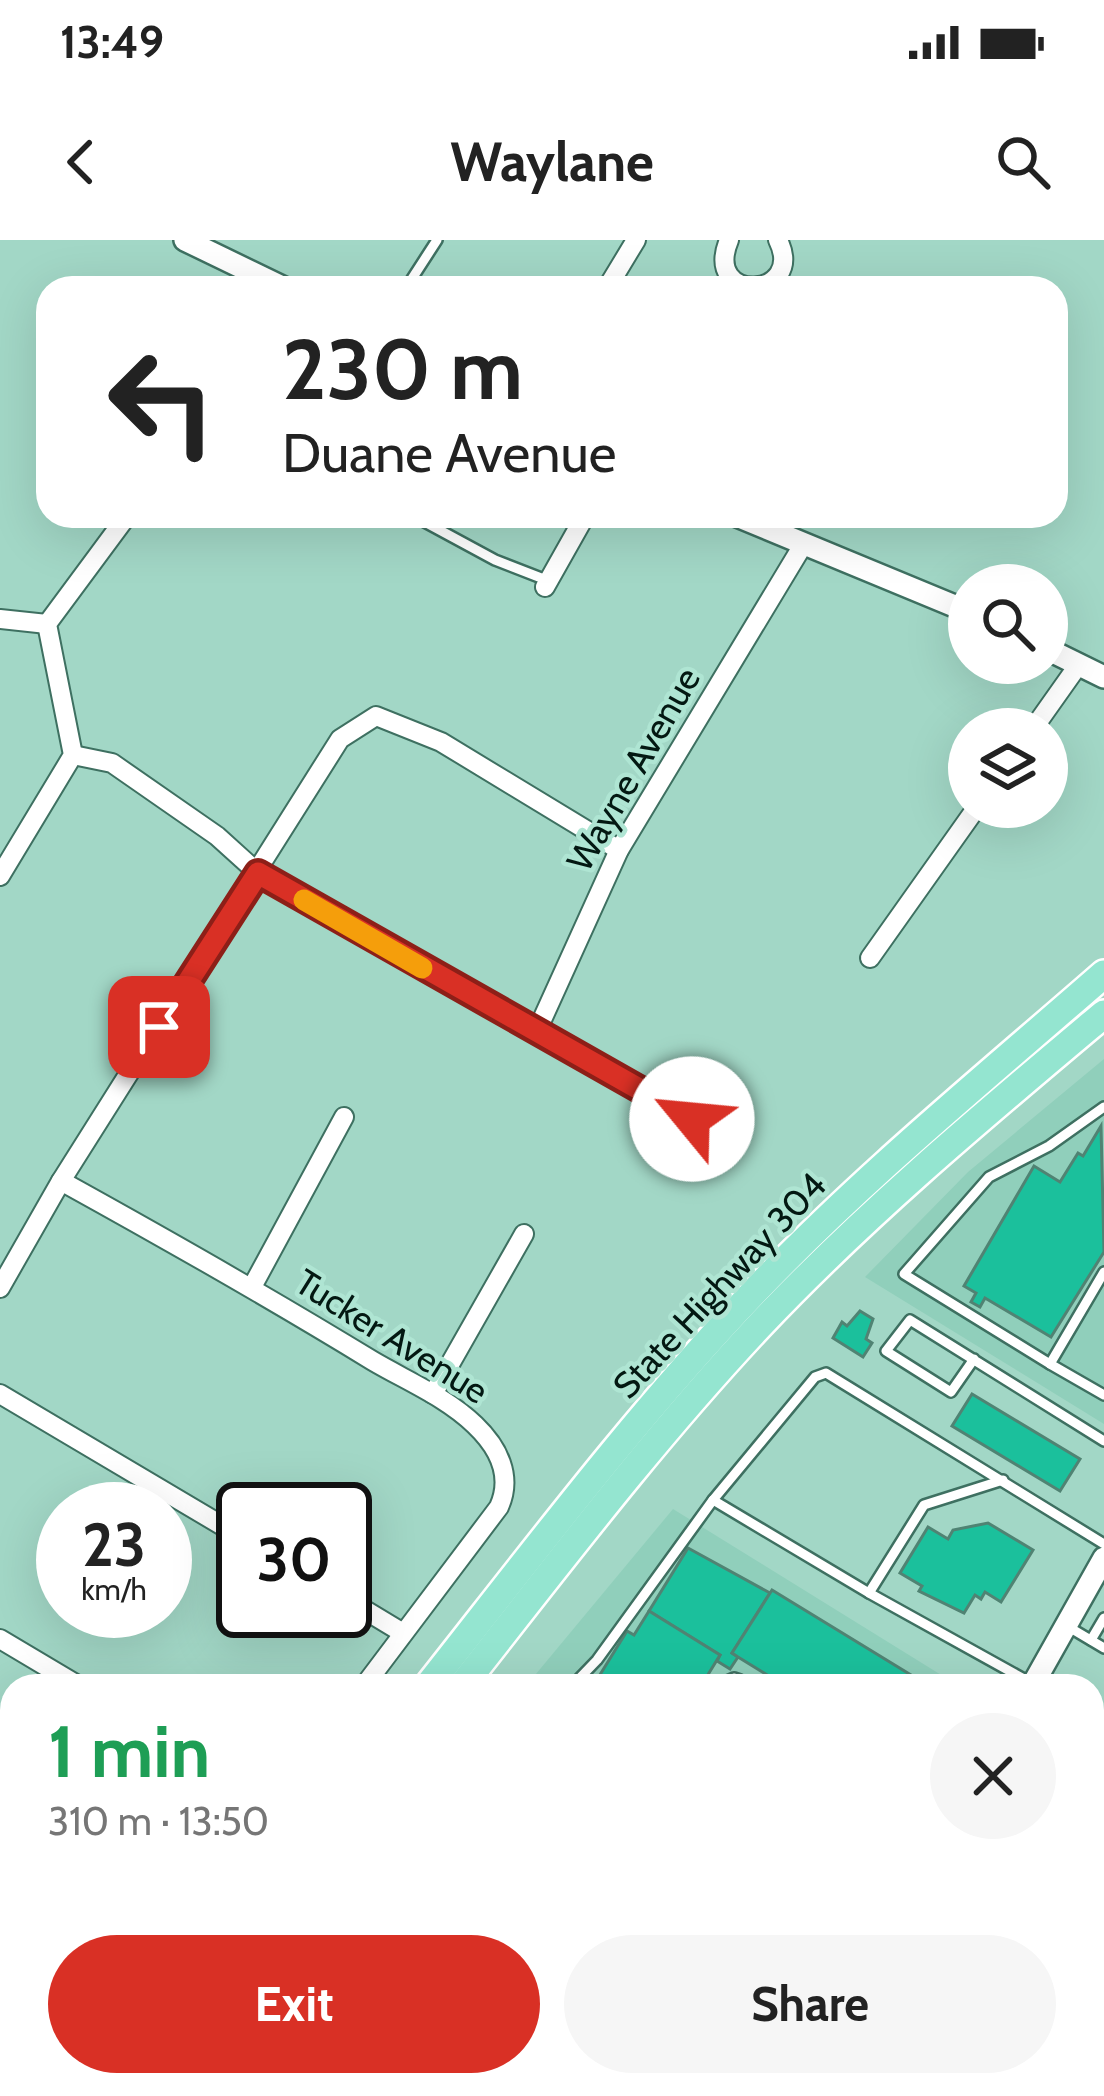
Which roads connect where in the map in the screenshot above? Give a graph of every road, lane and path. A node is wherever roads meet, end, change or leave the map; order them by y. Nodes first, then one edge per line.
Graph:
1 (185, 240) edge
2 (437, 240) edge
3 (636, 240) edge
4 (778, 240) edge
5 (726, 241) edge
6 (259, 276) edge
7 (414, 276) edge
8 (614, 276) edge
9 (730, 276) edge
10 (776, 276) edge
11 (118, 528) edge
12 (437, 528) edge
13 (578, 528) edge
14 (764, 528) edge
15 (803, 545) junction
16 (547, 584) joint
17 (948, 604) edge
18 (0, 619) edge
19 (47, 624) junction
20 (1068, 659) edge
21 (1079, 664) junction
22 (1104, 677) edge
23 (1048, 708) edge
24 (73, 755) junction
25 (962, 828) edge
26 (620, 850) junction
27 (258, 873) junction
28 (0, 876) edge
29 (870, 958) dead end
30 (1104, 974) edge
31 (1104, 1014) edge
32 (536, 1033) junction
33 (1104, 1107) edge
34 (344, 1117) dead end
35 (692, 1119) dead end
36 (61, 1181) junction
37 (524, 1234) dead end
38 (1104, 1272) edge
39 (252, 1286) junction
40 (0, 1288) edge
41 (974, 1359) junction
42 (1050, 1364) junction
43 (0, 1394) edge
44 (433, 1394) junction
45 (1104, 1395) edge
46 (1104, 1441) edge
47 (1004, 1480) junction
48 (713, 1500) junction
49 (216, 1522) edge
50 (1104, 1544) edge
51 (1100, 1574) edge
52 (869, 1593) junction
53 (372, 1614) edge
54 (1104, 1618) edge
55 (1066, 1625) junction
56 (403, 1633) junction
57 (0, 1639) edge
58 (1091, 1640) junction
59 (1104, 1648) edge
60 (59, 1674) edge
61 (373, 1674) edge
62 (438, 1674) edge
63 (472, 1674) edge
64 (584, 1674) edge
65 (1013, 1674) edge
66 (1038, 1674) edge

1 - 6 street
2 - 7 lane
3 - 8 street
4 - 10 street
5 - 9 street
11 - 19 street
12 - 16 lane
13 - 16 street
14 - 15 street
15 - 17 street
15 - 26 street, Wayne Avenue
18 - 19 street
19 - 24 street
20 - 21 street
21 - 22 street
21 - 23 street
24 - 27 street
24 - 28 street
25 - 29 street
26 - 27 street
26 - 32 street, Wayne Avenue
27 - 32 street
27 - 36 street
30 - 62 main road, State Highway 304
31 - 63 main road, State Highway 304
32 - 35 street
33 - 42 lane
34 - 39 street
36 - 39 street, Tucker Avenue
36 - 40 street
37 - 44 street
38 - 42 lane
39 - 44 street, Tucker Avenue
41 - 41 lane
41 - 46 lane
42 - 45 lane
43 - 49 street
44 - 56 street, Tucker Avenue
47 - 48 lane
47 - 50 lane
47 - 52 lane
48 - 52 lane
48 - 64 lane
51 - 55 street
52 - 65 lane
53 - 56 street
54 - 58 lane
55 - 58 lane
55 - 66 street
56 - 61 street, Tucker Avenue
57 - 60 street
58 - 59 lane

